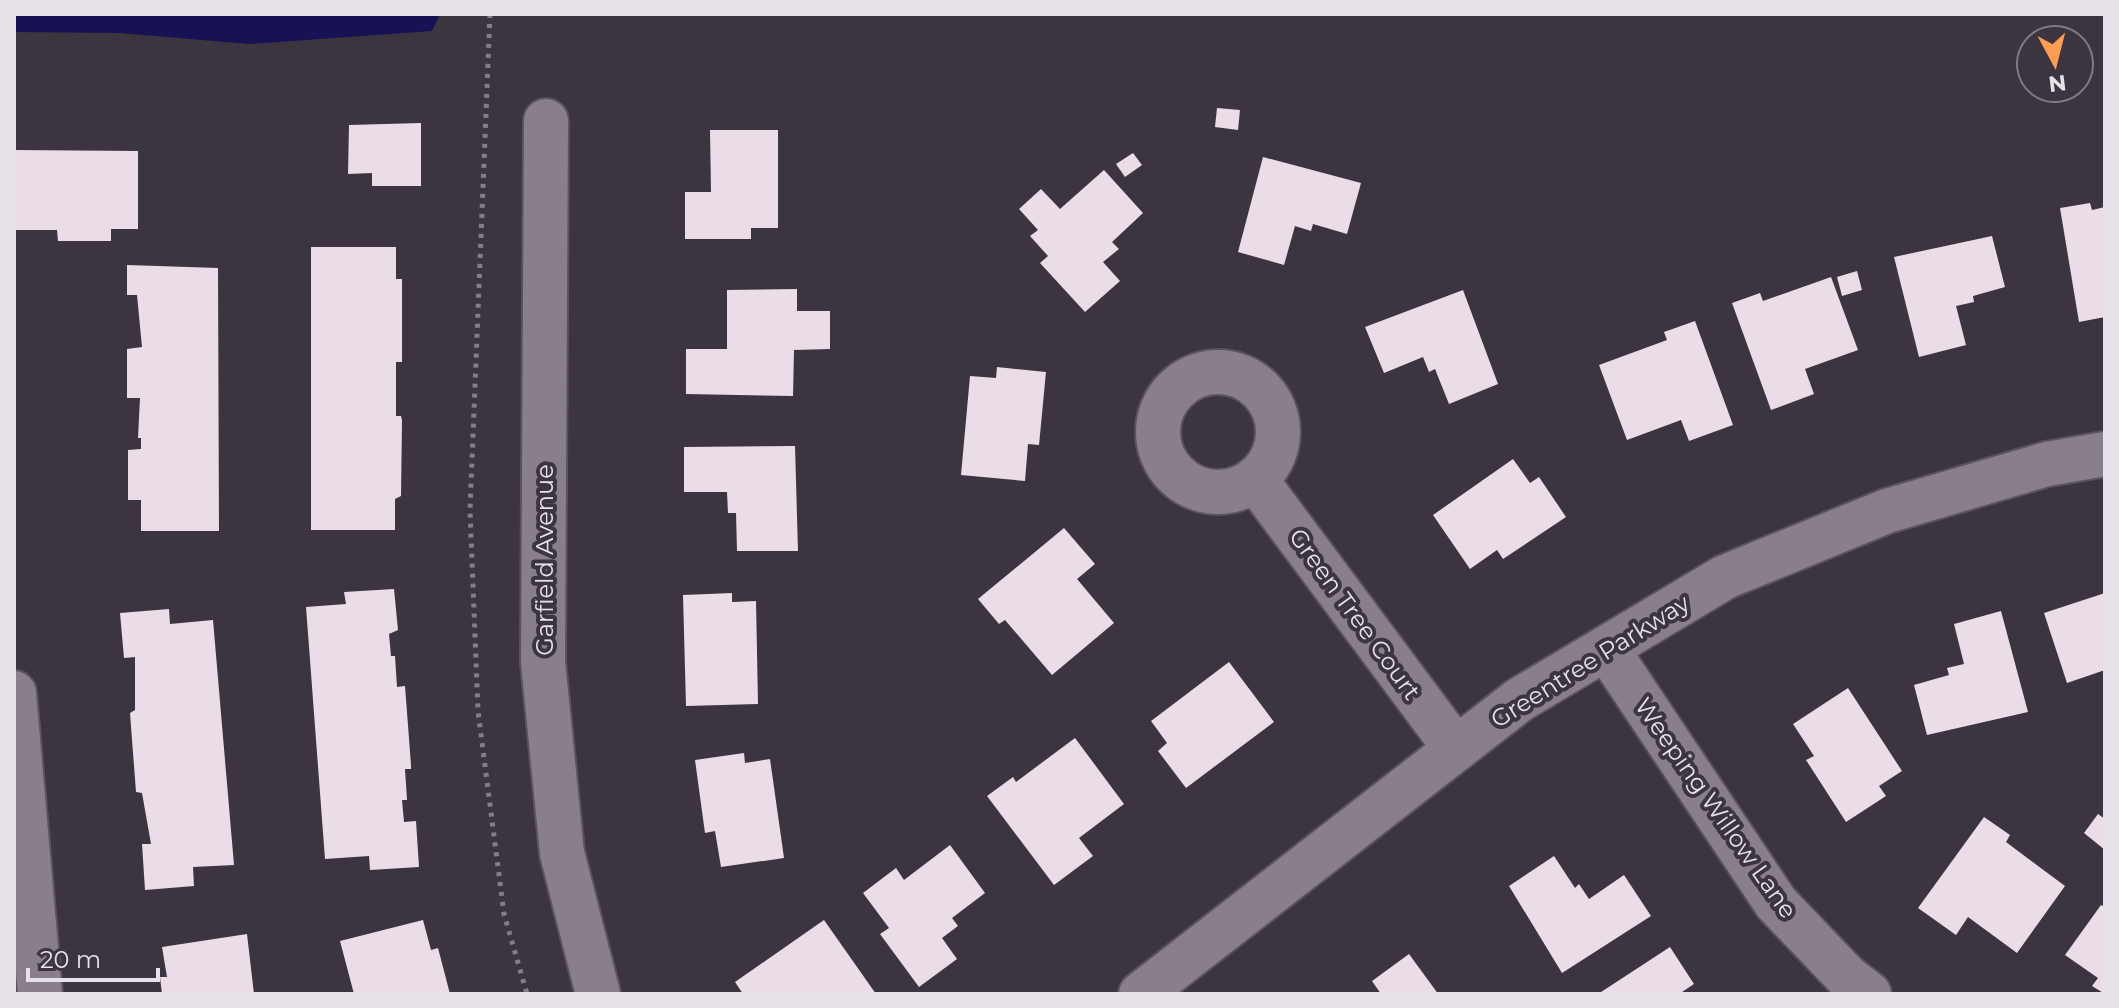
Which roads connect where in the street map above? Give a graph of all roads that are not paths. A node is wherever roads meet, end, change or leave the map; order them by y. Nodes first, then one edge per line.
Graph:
1 (546, 121) dead end
2 (2105, 454) edge
3 (1255, 479) dead end
4 (1606, 648) junction
5 (14, 693) edge
6 (1456, 749) junction
7 (1155, 990) edge
8 (40, 994) edge
9 (598, 994) edge
10 (1869, 994) edge

1 - 9 street, Garfield Avenue
2 - 4 street, Greentree Parkway
3 - 6 street, Green Tree Court
4 - 6 street, Greentree Parkway
4 - 10 street, Weeping Willow Lane
5 - 8 street
6 - 7 street, Greentree Parkway

